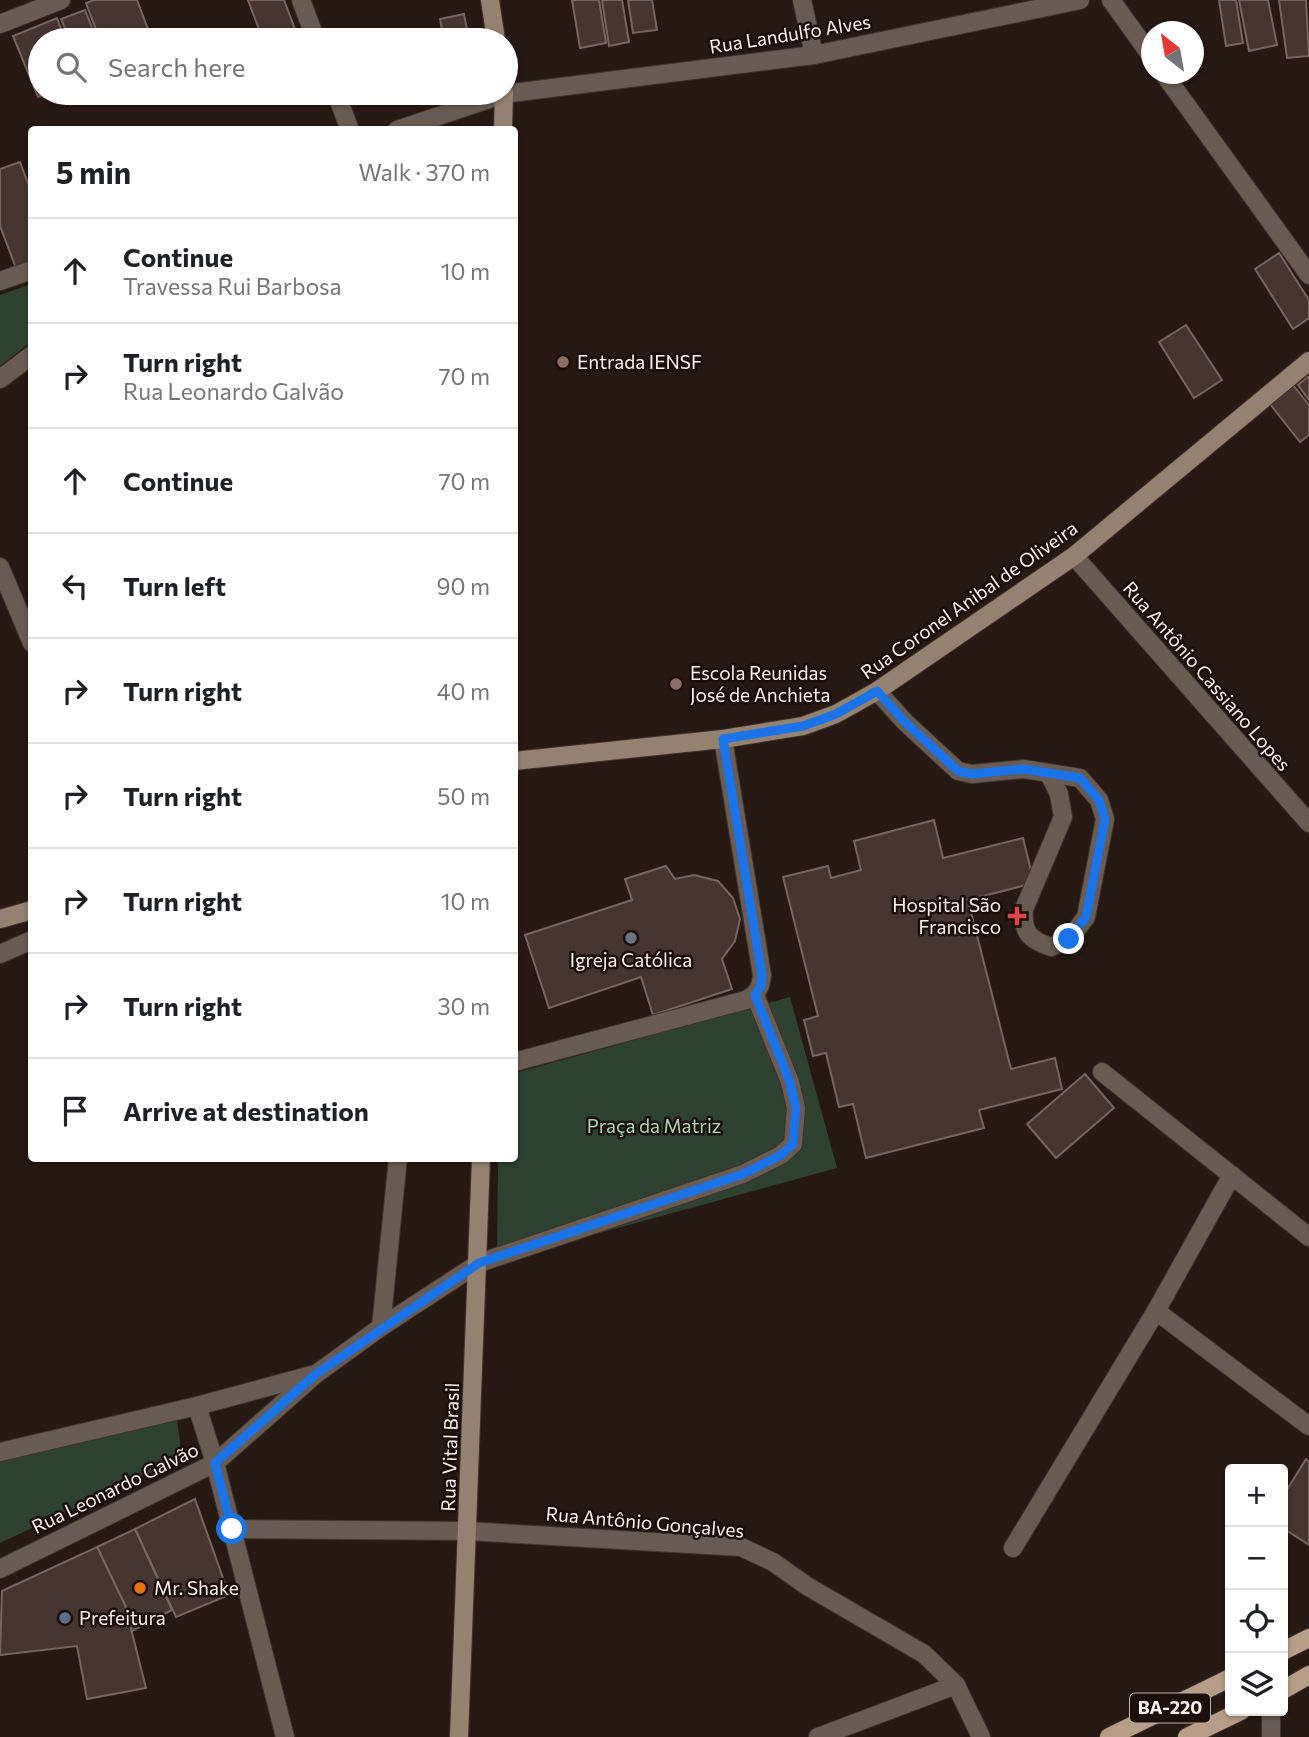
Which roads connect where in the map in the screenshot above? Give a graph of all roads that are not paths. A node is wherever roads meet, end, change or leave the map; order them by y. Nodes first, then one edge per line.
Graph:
1 (61, 0) edge
2 (301, 0) edge
3 (490, 0) edge
4 (802, 0) edge
5 (1080, 0) edge
6 (1111, 0) edge
7 (0, 24) edge
8 (312, 28) edge
9 (494, 28) edge
10 (1141, 42) edge
11 (814, 55) junction
12 (1171, 84) edge
13 (518, 92) edge
14 (341, 105) edge
15 (471, 105) edge
16 (504, 105) edge
17 (348, 126) edge
18 (409, 126) edge
19 (503, 126) edge
20 (28, 271) edge
21 (1309, 275) edge
22 (0, 281) edge
23 (28, 358) edge
24 (1309, 361) edge
25 (0, 379) edge
26 (1074, 556) junction
27 (0, 566) edge
28 (28, 633) edge
29 (877, 691) junction
30 (723, 739) junction
31 (518, 761) edge
32 (1049, 774) junction
33 (1309, 824) edge
34 (28, 911) edge
35 (0, 919) edge
36 (28, 942) edge
37 (0, 954) edge
38 (755, 995) junction
39 (518, 1061) edge
40 (1102, 1072) dead end
41 (398, 1162) edge
42 (481, 1162) edge
43 (1232, 1175) junction
44 (1309, 1237) edge
45 (479, 1263) junction
46 (1156, 1311) junction
47 (381, 1327) junction
48 (316, 1374) junction
49 (197, 1406) junction
50 (1309, 1426) edge
51 (0, 1452) edge
52 (215, 1463) junction
53 (232, 1529) junction
54 (467, 1531) junction
55 (1013, 1548) dead end
56 (0, 1569) edge
57 (1309, 1638) edge
58 (1288, 1648) edge
59 (1309, 1675) edge
60 (1225, 1680) edge
61 (956, 1685) junction
62 (1288, 1686) edge
63 (1231, 1716) edge
64 (1271, 1716) edge
65 (285, 1737) edge
66 (459, 1737) edge
67 (818, 1737) edge
68 (981, 1737) edge
69 (1109, 1737) edge
70 (1188, 1737) edge
71 (1271, 1737) edge

1 - 7 street
2 - 8 street
3 - 9 street
4 - 11 street
5 - 11 street, Rua Landulfo Alves
6 - 10 street
11 - 13 street, Rua Landulfo Alves
12 - 21 street
14 - 17 street
15 - 18 street, Rua Landulfo Alves
16 - 19 street
20 - 22 street
23 - 25 street
24 - 26 street, Rua Coronel Anibal de Oliveira
26 - 29 street, Rua Coronel Anibal de Oliveira
26 - 33 street, Rua Antônio Cassiano Lopes
27 - 28 street
29 - 30 street, Rua Coronel Anibal de Oliveira
29 - 32 street
30 - 31 street, Rua Coronel Anibal de Oliveira
30 - 38 street
32 - 32 street
34 - 35 street
36 - 37 street
38 - 39 street
38 - 45 street, Rua Leonardo Galvão
40 - 43 street
41 - 47 street
42 - 45 street, Rua Vital Brasil
43 - 44 street
43 - 46 street
45 - 47 street, Rua Leonardo Galvão
45 - 54 street, Rua Vital Brasil
46 - 50 street
46 - 55 street
47 - 48 street, Rua Leonardo Galvão
48 - 49 street
48 - 52 street, Rua Leonardo Galvão
49 - 51 street
49 - 52 street
52 - 53 street
52 - 56 street, Rua Leonardo Galvão
53 - 54 street, Rua Antônio Gonçalves
53 - 65 street
54 - 61 street, Rua Antônio Gonçalves
54 - 66 street, Rua Vital Brasil
57 - 58 main road
59 - 62 main road
60 - 69 main road, BA-220
61 - 67 street
61 - 68 street, Rua Antônio Gonçalves
63 - 70 main road, BA-220
64 - 71 street

